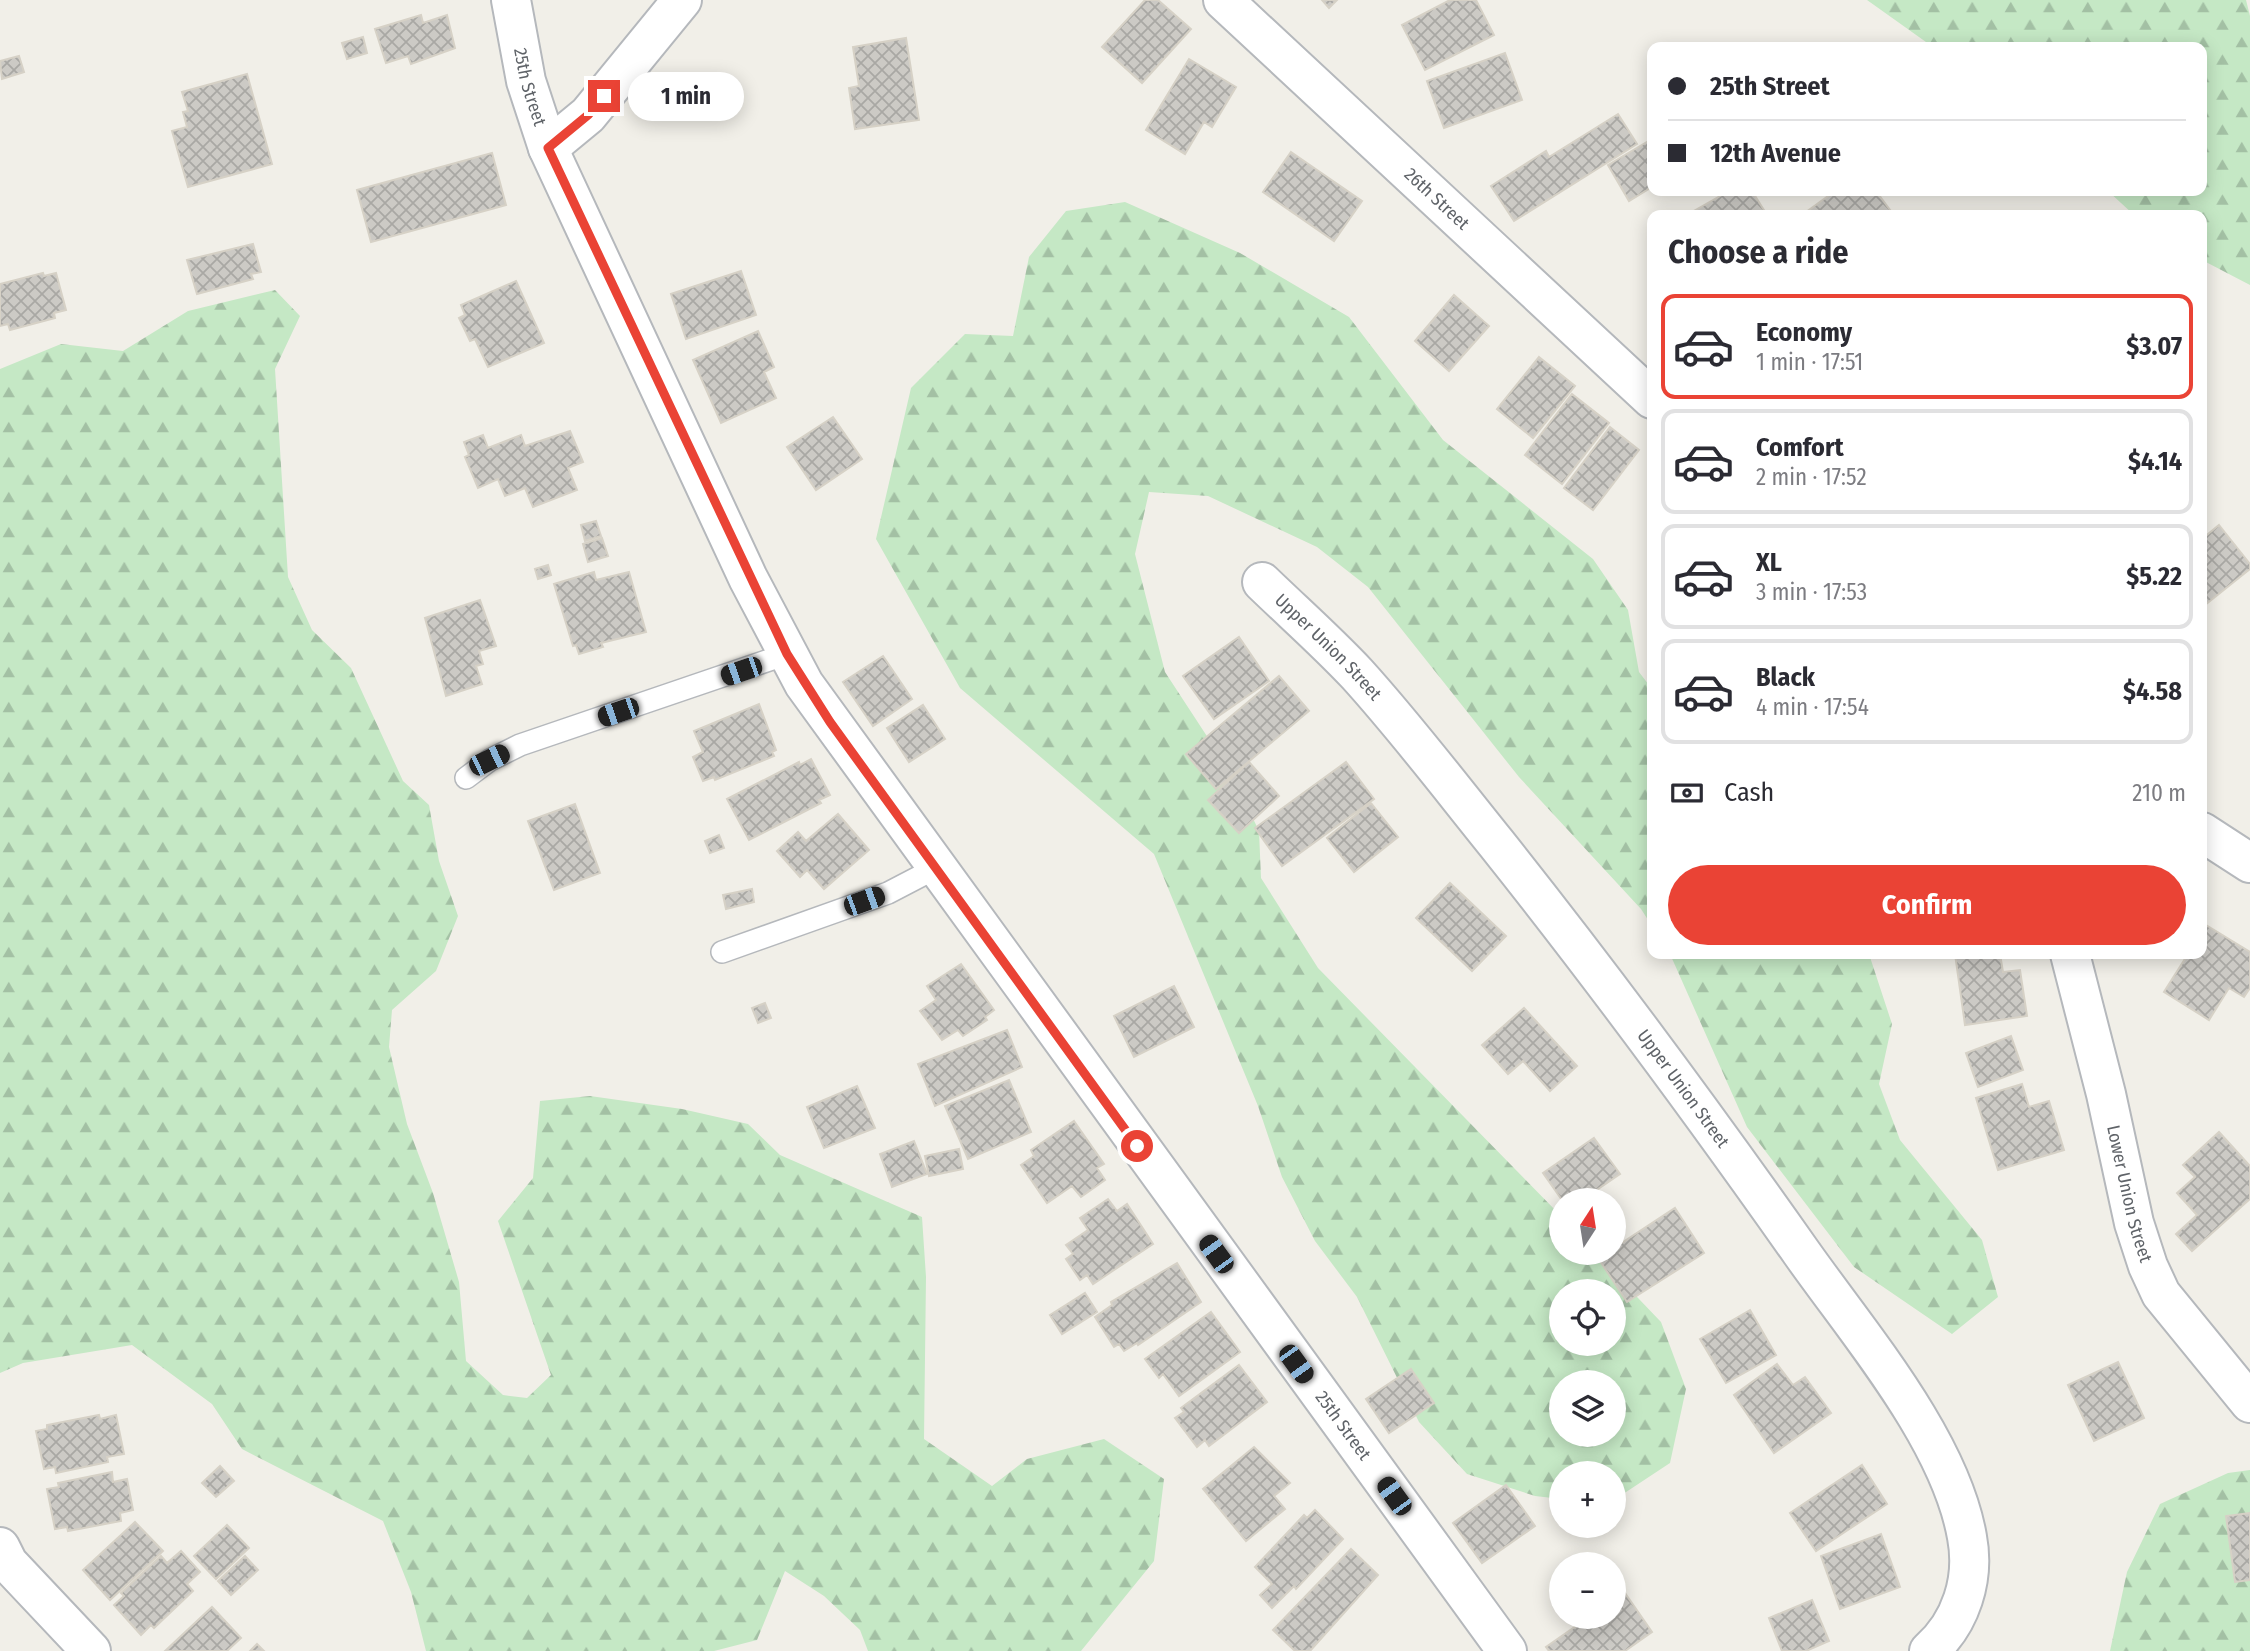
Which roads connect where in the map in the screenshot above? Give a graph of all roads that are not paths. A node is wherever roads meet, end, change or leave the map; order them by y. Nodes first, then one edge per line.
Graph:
1 (511, 0) edge
2 (682, 0) edge
3 (1223, 0) edge
4 (548, 148) junction
5 (1647, 394) edge
6 (1262, 582) dead end
7 (787, 654) junction
8 (466, 778) dead end
9 (2207, 835) edge
10 (2250, 863) edge
11 (936, 868) junction
12 (722, 952) dead end
13 (2071, 959) edge
14 (2250, 1403) edge
15 (0, 1547) edge
16 (90, 1651) edge
17 (1507, 1651) edge
18 (1929, 1651) edge

1 - 4 street, 25th Street
2 - 4 street
3 - 5 street, 26th Street
4 - 7 street, 25th Street
6 - 18 street, Upper Union Street
7 - 8 lane
7 - 11 street, 25th Street
9 - 10 street
11 - 12 lane
11 - 17 street, 25th Street
13 - 14 street, Lower Union Street
15 - 16 street

